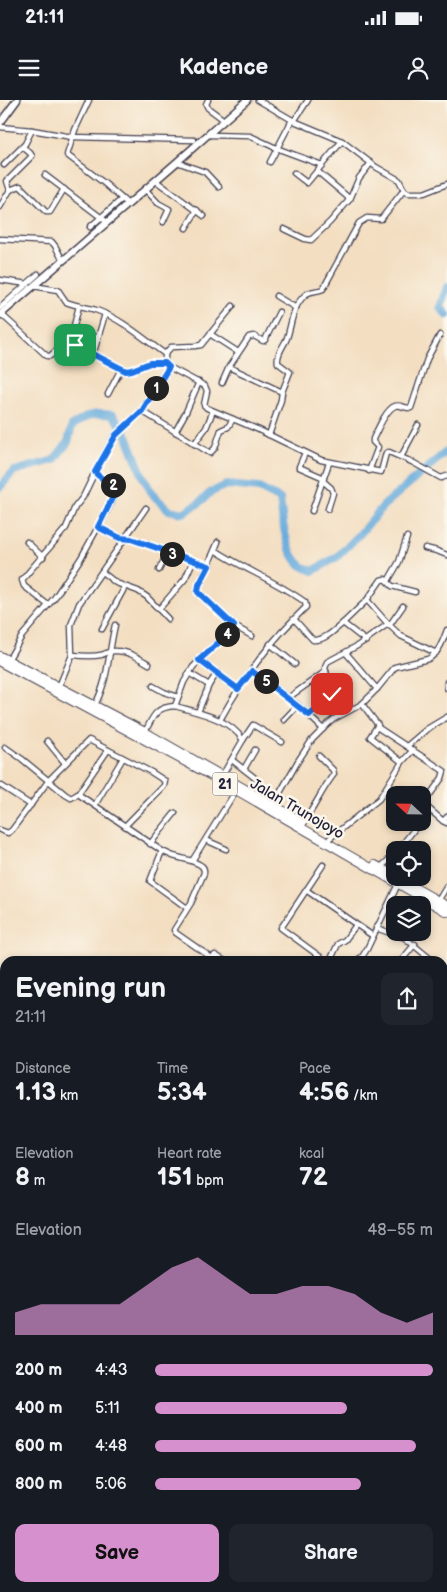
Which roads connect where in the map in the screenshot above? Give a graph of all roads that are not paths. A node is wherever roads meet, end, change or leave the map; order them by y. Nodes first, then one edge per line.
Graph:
1 (16, 100) edge
2 (89, 100) edge
3 (208, 100) edge
4 (247, 100) edge
5 (258, 100) edge
6 (308, 100) edge
7 (224, 120) junction
8 (293, 121) junction
9 (0, 123) edge
10 (0, 127) edge
11 (32, 130) junction
12 (209, 134) junction
13 (72, 138) junction
14 (342, 141) junction
15 (196, 142) junction
16 (23, 147) junction
17 (276, 148) junction
18 (177, 162) junction
19 (270, 162) dead end
20 (371, 163) junction
21 (4, 165) dead end
22 (322, 165) junction
23 (317, 171) junction
24 (294, 173) dead end
25 (45, 175) dead end
26 (156, 181) junction
27 (447, 184) edge
28 (219, 187) dead end
29 (64, 189) junction
30 (10, 190) junction
31 (145, 190) junction
32 (404, 190) junction
33 (350, 199) junction
34 (125, 201) junction
35 (0, 207) edge
36 (197, 210) junction
37 (204, 216) dead end
38 (104, 220) junction
39 (163, 222) dead end
40 (90, 227) dead end
41 (186, 228) dead end
42 (284, 229) dead end
43 (0, 239) edge
44 (61, 258) junction
45 (38, 274) dead end
46 (0, 280) edge
47 (30, 285) junction
48 (276, 296) dead end
49 (79, 306) junction
50 (233, 306) dead end
51 (296, 308) junction
52 (279, 312) dead end
53 (0, 313) edge
54 (105, 314) junction
55 (74, 327) junction
56 (210, 334) junction
57 (440, 335) dead end
58 (97, 338) junction
59 (70, 341) junction
60 (238, 352) junction
61 (165, 354) junction
62 (93, 355) junction
63 (167, 365) junction
64 (229, 367) junction
65 (121, 369) junction
66 (199, 382) junction
67 (222, 383) dead end
68 (282, 392) junction
69 (108, 394) dead end
70 (142, 411) junction
71 (213, 411) junction
72 (232, 419) junction
73 (418, 425) dead end
74 (175, 432) junction
75 (269, 435) junction
76 (194, 444) junction
77 (304, 452) junction
78 (401, 458) junction
79 (329, 462) junction
80 (369, 470) junction
81 (95, 472) junction
82 (447, 476) edge
83 (324, 480) junction
84 (146, 508) dead end
85 (328, 509) dead end
86 (312, 511) dead end
87 (98, 527) junction
88 (407, 537) dead end
89 (124, 539) junction
90 (27, 542) dead end
91 (218, 542) dead end
92 (425, 548) dead end
93 (215, 550) junction
94 (168, 552) junction
95 (447, 555) edge
96 (43, 557) junction
97 (194, 561) junction
98 (209, 566) junction
99 (159, 570) dead end
100 (102, 572) junction
101 (388, 581) junction
102 (125, 587) junction
103 (415, 592) dead end
104 (367, 600) junction
105 (48, 606) junction
106 (403, 606) dead end
107 (159, 609) junction
108 (168, 619) dead end
109 (294, 619) junction
110 (343, 623) junction
111 (115, 625) dead end
112 (389, 625) junction
113 (234, 626) junction
114 (102, 629) dead end
115 (447, 630) edge
116 (252, 636) dead end
117 (366, 641) junction
118 (445, 642) edge
119 (270, 644) junction
120 (109, 652) junction
121 (346, 653) junction
122 (436, 653) junction
123 (72, 655) junction
124 (0, 656) edge
125 (199, 660) junction
126 (4, 663) edge
127 (149, 664) dead end
128 (295, 664) dead end
129 (252, 671) junction
130 (326, 671) junction
131 (189, 673) junction
132 (217, 673) junction
133 (447, 682) edge
134 (209, 685) junction
135 (153, 686) dead end
136 (447, 688) edge
137 (238, 689) junction
138 (377, 689) junction
139 (58, 690) junction
140 (178, 697) junction
141 (288, 698) junction
142 (362, 704) junction
143 (175, 706) junction
144 (298, 706) junction
145 (94, 708) junction
146 (198, 712) junction
147 (309, 715) junction
148 (447, 717) edge
149 (220, 720) junction
150 (284, 720) dead end
151 (377, 726) junction
152 (323, 729) junction
153 (145, 732) junction
154 (243, 740) junction
155 (47, 742) dead end
156 (282, 742) dead end
157 (407, 746) junction
158 (5, 747) dead end
159 (108, 750) junction
160 (255, 750) dead end
161 (413, 750) junction
162 (319, 756) dead end
163 (123, 758) junction
164 (232, 760) junction
165 (402, 762) junction
166 (65, 763) junction
167 (244, 769) junction
168 (222, 776) junction
169 (254, 778) dead end
170 (49, 780) junction
171 (0, 785) edge
172 (238, 788) junction
173 (431, 793) edge
174 (78, 794) junction
175 (95, 804) junction
176 (30, 805) junction
177 (273, 805) junction
178 (431, 810) edge
179 (175, 813) dead end
180 (446, 820) edge
181 (304, 823) junction
182 (125, 826) junction
183 (0, 830) edge
184 (413, 831) edge
185 (330, 838) junction
186 (206, 840) junction
187 (405, 841) edge
188 (150, 844) junction
189 (226, 849) dead end
190 (162, 851) junction
191 (192, 861) junction
192 (386, 862) edge
193 (323, 864) dead end
194 (380, 868) junction
195 (386, 873) edge
196 (386, 875) edge
197 (395, 886) edge
198 (405, 886) edge
199 (407, 886) edge
200 (447, 886) edge
201 (306, 890) junction
202 (438, 901) junction
203 (447, 906) edge
204 (187, 908) junction
205 (447, 912) edge
206 (356, 925) junction
207 (376, 928) junction
208 (372, 936) junction
209 (415, 944) junction
210 (205, 956) edge
211 (319, 956) edge
212 (332, 956) edge
213 (362, 956) edge
214 (405, 956) edge
215 (428, 956) edge

1 - 9 street
2 - 13 street
3 - 7 street
4 - 7 street
5 - 8 street
6 - 8 street
7 - 12 street
8 - 14 street
8 - 17 street
10 - 11 street
11 - 13 street
11 - 16 street
12 - 15 street
12 - 17 street
13 - 15 street
13 - 34 street
14 - 20 street
14 - 22 street
15 - 18 street
16 - 21 street
16 - 30 street
17 - 19 street
17 - 22 street
18 - 26 street
18 - 28 street
20 - 32 street
20 - 33 street
22 - 23 street
23 - 24 street
23 - 33 street
25 - 29 street
26 - 31 street
26 - 36 street
27 - 32 street
29 - 30 street
29 - 38 street
30 - 35 street
31 - 34 street
31 - 39 street
32 - 51 street
33 - 42 street
34 - 38 street
36 - 37 street
36 - 41 street
38 - 40 street
38 - 44 street
43 - 44 street
44 - 47 street
45 - 47 street
46 - 47 street
47 - 49 street
47 - 53 street
48 - 51 street
49 - 54 street
49 - 55 street
50 - 56 street
51 - 68 street
52 - 60 street
53 - 59 street
54 - 58 street
54 - 61 street
55 - 58 street
55 - 59 street
56 - 60 street
56 - 61 street
57 - 80 street
58 - 62 street
59 - 62 street
60 - 64 street
61 - 63 street
62 - 65 street
63 - 65 street
63 - 66 street
63 - 70 street
64 - 67 street
64 - 68 street
65 - 69 street
66 - 71 street
66 - 74 street
68 - 75 street
70 - 74 street
70 - 81 street
71 - 72 street
71 - 76 street
72 - 75 street
72 - 76 street
73 - 78 street
74 - 76 street
75 - 77 street
77 - 79 street
77 - 83 street
78 - 80 street
78 - 82 street
79 - 80 street
79 - 83 street
81 - 87 street
81 - 96 street
83 - 85 street
83 - 86 street
84 - 89 street
87 - 89 street
87 - 105 street
88 - 101 street
89 - 94 street
89 - 100 street
90 - 96 street
91 - 93 street
92 - 95 street
93 - 98 street
93 - 109 street
94 - 97 street
94 - 99 street
96 - 105 street
97 - 98 street
97 - 107 street
98 - 113 street
100 - 102 street
100 - 123 street
101 - 103 street
101 - 104 street
102 - 107 street
102 - 114 street
104 - 110 street
104 - 112 street
105 - 126 street
106 - 112 street
107 - 108 street
109 - 110 street
109 - 119 street
110 - 117 street
111 - 120 street
112 - 117 street
112 - 122 street
113 - 116 street
113 - 125 street
115 - 118 street
117 - 121 street
118 - 122 street
119 - 128 street
119 - 129 street
120 - 123 street
120 - 127 street
120 - 145 street
121 - 130 street
121 - 138 street
122 - 138 street
123 - 139 street
124 - 126 highway, Jalan Trunojoyo / 21
125 - 131 street
125 - 132 street
126 - 139 highway, Jalan Trunojoyo / 21
129 - 137 street
129 - 141 street
130 - 141 street
130 - 147 street
131 - 134 street
131 - 140 street
132 - 134 street
132 - 137 street
133 - 136 street
134 - 146 street
135 - 140 street
137 - 149 street
138 - 142 street
139 - 145 highway, Jalan Trunojoyo / 21
140 - 143 street
141 - 144 street
142 - 151 street
142 - 152 street
143 - 146 street
143 - 153 street
144 - 147 street
144 - 150 street
145 - 153 highway, Jalan Trunojoyo / 21
145 - 172 highway, Jalan Trunojoyo / 21
146 - 149 street
147 - 152 street
148 - 157 street
149 - 154 street
151 - 157 street
151 - 165 street
152 - 177 street
153 - 168 highway, Jalan Trunojoyo / 21
154 - 156 street
154 - 164 street
155 - 166 street
157 - 161 street
158 - 170 street
159 - 163 street
159 - 166 street
159 - 174 street
160 - 167 street
161 - 165 street
161 - 173 street
162 - 181 street
163 - 175 street
163 - 182 street
164 - 167 street
164 - 168 street
165 - 185 street
166 - 170 street
167 - 169 street
168 - 172 highway, Jalan Trunojoyo / 21
170 - 174 street
170 - 176 street
171 - 176 street
172 - 177 highway, Jalan Trunojoyo / 21
172 - 186 street
172 - 196 highway, Jalan Trunojoyo / 21
174 - 175 street
175 - 182 street
176 - 183 street
177 - 181 highway, Jalan Trunojoyo / 21
178 - 180 street
179 - 188 street
181 - 185 highway, Jalan Trunojoyo / 21
182 - 188 street
184 - 187 street
185 - 194 highway, Jalan Trunojoyo / 21
186 - 189 street
186 - 191 street
188 - 190 street
190 - 191 street
190 - 204 street
191 - 204 street
192 - 194 street
193 - 201 street
194 - 195 highway, Jalan Trunojoyo / 21
197 - 207 street
198 - 205 highway, Jalan Trunojoyo / 21
199 - 202 highway, Jalan Trunojoyo / 21
200 - 202 street
201 - 206 street
201 - 211 street
202 - 203 highway, Jalan Trunojoyo / 21
204 - 210 street
206 - 208 street
206 - 212 street
207 - 208 street
207 - 209 street
208 - 213 street
209 - 214 street
209 - 215 street

